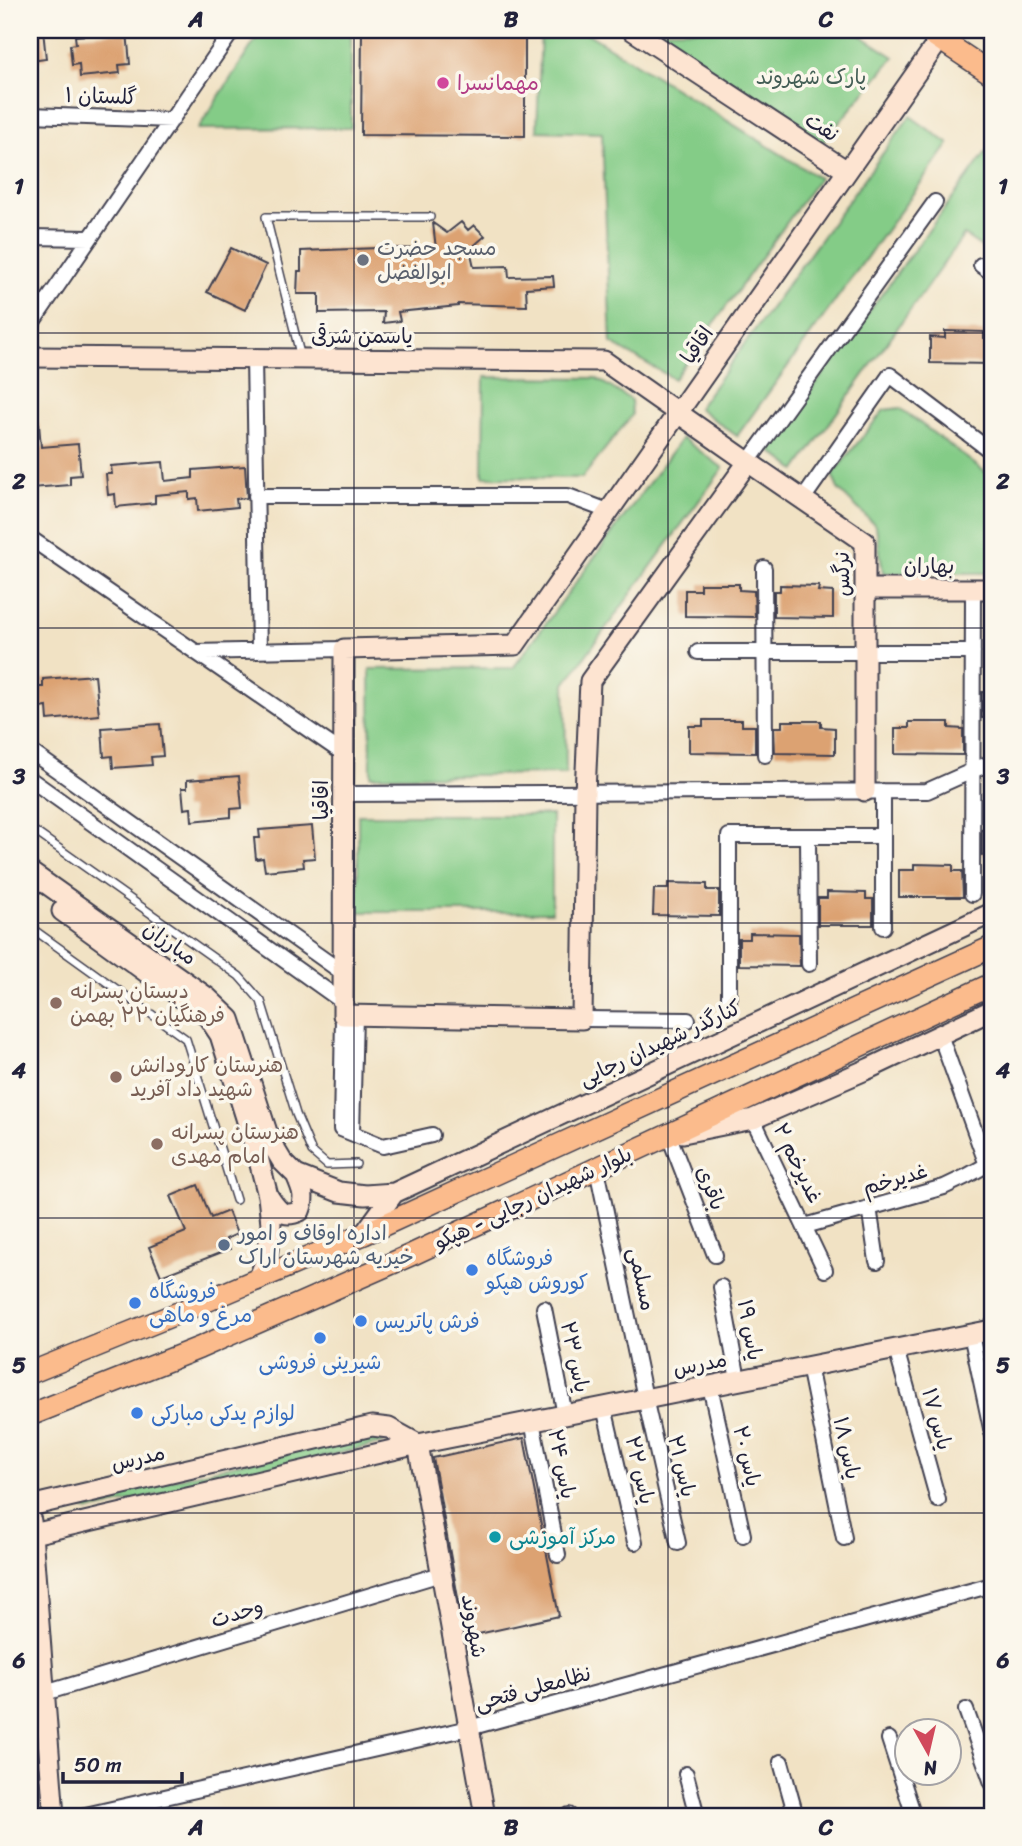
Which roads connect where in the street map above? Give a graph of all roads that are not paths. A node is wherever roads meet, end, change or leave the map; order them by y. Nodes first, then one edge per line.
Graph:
1 (233, 30) edge
2 (632, 30) edge
3 (987, 30) edge
4 (933, 34) edge
5 (992, 34) edge
6 (992, 74) edge
7 (30, 115) edge
8 (172, 120) junction
9 (847, 171) junction
10 (935, 202) dead end
11 (430, 217) dead end
12 (30, 237) edge
13 (90, 238) junction
14 (30, 326) edge
15 (30, 357) edge
16 (254, 358) junction
17 (301, 359) junction
18 (677, 413) junction
19 (992, 452) edge
20 (748, 462) junction
21 (256, 496) junction
22 (803, 499) junction
23 (608, 512) junction
24 (30, 538) edge
25 (764, 568) dead end
26 (865, 589) junction
27 (982, 589) edge
28 (344, 649) junction
29 (260, 651) junction
30 (195, 652) junction
31 (764, 652) junction
32 (865, 652) junction
33 (973, 652) junction
34 (698, 653) dead end
35 (30, 751) edge
36 (344, 754) junction
37 (765, 755) dead end
38 (992, 762) edge
39 (973, 771) junction
40 (30, 779) edge
41 (874, 791) junction
42 (585, 793) junction
43 (343, 794) junction
44 (30, 828) edge
45 (808, 836) junction
46 (883, 836) junction
47 (30, 872) edge
48 (30, 888) edge
49 (972, 894) dead end
50 (992, 913) edge
51 (30, 927) edge
52 (883, 927) dead end
53 (992, 947) edge
54 (809, 964) dead end
55 (343, 973) junction
56 (992, 984) edge
57 (729, 1004) dead end
58 (992, 1010) edge
59 (347, 1011) junction
60 (582, 1019) junction
61 (688, 1020) dead end
62 (940, 1035) junction
63 (753, 1119) junction
64 (432, 1135) dead end
65 (668, 1136) junction
66 (989, 1163) edge
67 (356, 1164) dead end
68 (597, 1169) junction
69 (296, 1175) junction
70 (394, 1193) junction
71 (268, 1196) junction
72 (236, 1200) dead end
73 (869, 1208) junction
74 (805, 1226) junction
75 (364, 1234) junction
76 (715, 1255) dead end
77 (877, 1261) dead end
78 (825, 1270) dead end
79 (258, 1280) junction
80 (721, 1287) dead end
81 (544, 1308) dead end
82 (992, 1330) edge
83 (971, 1334) junction
84 (896, 1349) junction
85 (808, 1366) junction
86 (30, 1373) edge
87 (738, 1380) junction
88 (710, 1386) junction
89 (645, 1398) junction
90 (604, 1407) junction
91 (565, 1415) junction
92 (30, 1420) edge
93 (532, 1421) junction
94 (992, 1433) edge
95 (418, 1444) junction
96 (938, 1500) dead end
97 (30, 1506) edge
98 (33, 1534) junction
99 (743, 1535) dead end
100 (844, 1538) dead end
101 (635, 1542) dead end
102 (678, 1542) dead end
103 (558, 1555) dead end
104 (441, 1574) junction
105 (992, 1585) edge
106 (45, 1693) junction
107 (965, 1710) dead end
108 (469, 1728) junction
109 (888, 1739) dead end
110 (781, 1762) dead end
111 (687, 1774) dead end
112 (992, 1783) edge
113 (54, 1816) edge
114 (81, 1816) edge
115 (485, 1816) edge
116 (698, 1816) edge
117 (796, 1816) edge
118 (914, 1816) edge

1 - 8 street
2 - 9 street, نفت
3 - 5 main road
4 - 6 main road
4 - 9 street, اقاقیا
7 - 8 street, گلستان ۱
8 - 13 street
9 - 18 street, اقاقیا
10 - 20 street
11 - 17 lane
12 - 13 street
13 - 14 street
15 - 16 street, یاسمن شرقی
16 - 17 street, یاسمن شرقی
16 - 21 street
17 - 18 street, یاسمن شرقی
18 - 20 street, نرگس
18 - 23 street, اقاقیا
19 - 22 street
20 - 22 street, نرگس
20 - 42 street
21 - 23 street
21 - 29 street
22 - 26 street, نرگس
23 - 28 street, اقاقیا
24 - 30 street
25 - 31 street
26 - 27 street, بهاران
26 - 32 street, نرگس
27 - 33 street
28 - 29 street
28 - 36 street, اقاقیا
29 - 30 street
30 - 36 street
31 - 32 street
31 - 34 street
31 - 37 street
32 - 33 street
32 - 41 street, نرگس
33 - 39 street
35 - 55 street
36 - 43 street, اقاقیا
38 - 39 street
39 - 41 street
39 - 49 street
40 - 59 street
41 - 42 street
41 - 46 street
42 - 43 street
42 - 60 street
43 - 55 street, اقاقیا
44 - 67 lane
45 - 46 street
45 - 54 street
45 - 57 street
46 - 52 street
47 - 69 street, مبارزان
48 - 71 street, مبارزان
50 - 70 street, کنارگذر شهیدان رجایی
51 - 72 lane
53 - 75 main road, بلوار شهیدان رجایی - هپکو
55 - 59 street, اقاقیا
56 - 65 main road, بلوار شهیدان رجایی - هپکو
58 - 62 street
59 - 60 street
59 - 64 street
60 - 61 street
62 - 63 street
62 - 66 street
63 - 65 street
63 - 74 street, غدیرخم ۲
65 - 68 main road, بلوار شهیدان رجایی - هپکو
65 - 76 street, باقری
66 - 73 street, غدیرخم
68 - 89 street, مسلمی
68 - 92 main road, بلوار شهیدان رجایی - هپکو
69 - 70 street, مبارزان
69 - 71 street
70 - 75 street, کنارگذر شهیدان رجایی
71 - 79 street, مبارزان
73 - 74 street, غدیرخم
73 - 77 street
74 - 78 street, غدیرخم ۲
75 - 79 main road, بلوار شهیدان رجایی - هپکو
79 - 86 main road, بلوار شهیدان رجایی - هپکو
80 - 87 street, یاس ۱۹
81 - 91 street, یاس ۲۳
82 - 83 street, مدرس
83 - 84 street, مدرس
83 - 94 street
84 - 85 street, مدرس
84 - 96 street, یاس ۱۷
85 - 87 street, مدرس
85 - 100 street, یاس ۱۸
87 - 88 street, مدرس
88 - 89 street, مدرس
88 - 99 street, یاس ۲۰
89 - 90 street, مدرس
89 - 102 street, یاس ۲۱
90 - 91 street, مدرس
90 - 101 street, یاس ۲۲
91 - 93 street, مدرس
93 - 95 street, مدرس
93 - 103 street, یاس ۲۴
95 - 97 street, مدرس
95 - 98 street, مدرس
95 - 104 street, شهروند
97 - 98 street
98 - 106 street
104 - 106 street, وحدت
104 - 108 street, شهروند
105 - 108 street, نظامعلی فتحی
106 - 113 street
107 - 112 street
108 - 114 street, نظامعلی فتحی
108 - 115 street, شهروند
109 - 118 street
110 - 117 street
111 - 116 street

